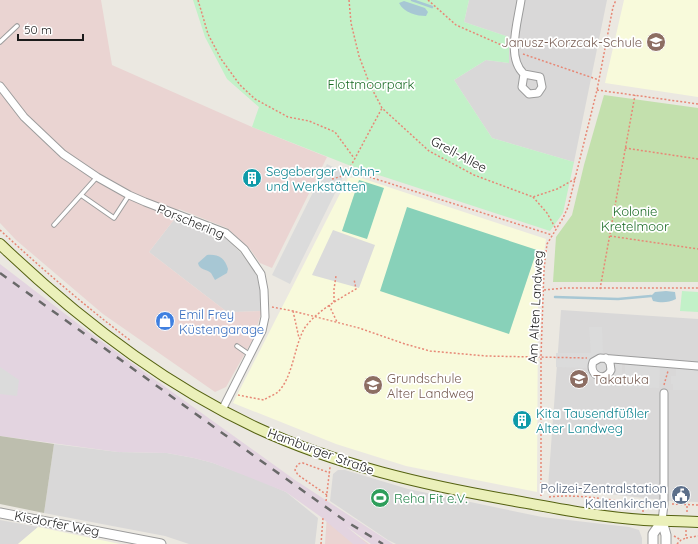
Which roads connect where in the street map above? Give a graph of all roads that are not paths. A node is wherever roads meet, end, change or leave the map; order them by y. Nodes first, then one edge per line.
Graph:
1 (521, 0) edge
2 (16, 26) dead end
3 (0, 42) edge
4 (524, 74) dead end
5 (0, 86) edge
6 (97, 177) junction
7 (81, 195) junction
8 (129, 195) junction
9 (54, 225) dead end
10 (0, 244) edge
11 (236, 346) dead end
12 (251, 356) junction
13 (606, 358) junction
14 (698, 366) edge
15 (664, 392) road end
16 (222, 410) junction
17 (0, 512) edge
18 (662, 520) junction
19 (698, 522) edge
20 (161, 544) edge
21 (653, 544) edge
22 (666, 544) edge

1 - 4 street
2 - 3 lane
5 - 6 street, Porschering
6 - 7 lane
6 - 8 street, Porschering
7 - 8 lane
7 - 9 lane
8 - 12 street, Porschering
10 - 16 main road, Hamburger Straße
11 - 12 lane
12 - 16 street, Porschering
13 - 13 street
13 - 14 street
15 - 18 street
16 - 18 main road, Hamburger Straße
17 - 20 street, Kisdorfer Weg
18 - 19 main road, Hamburger Straße
18 - 21 street
18 - 22 street

